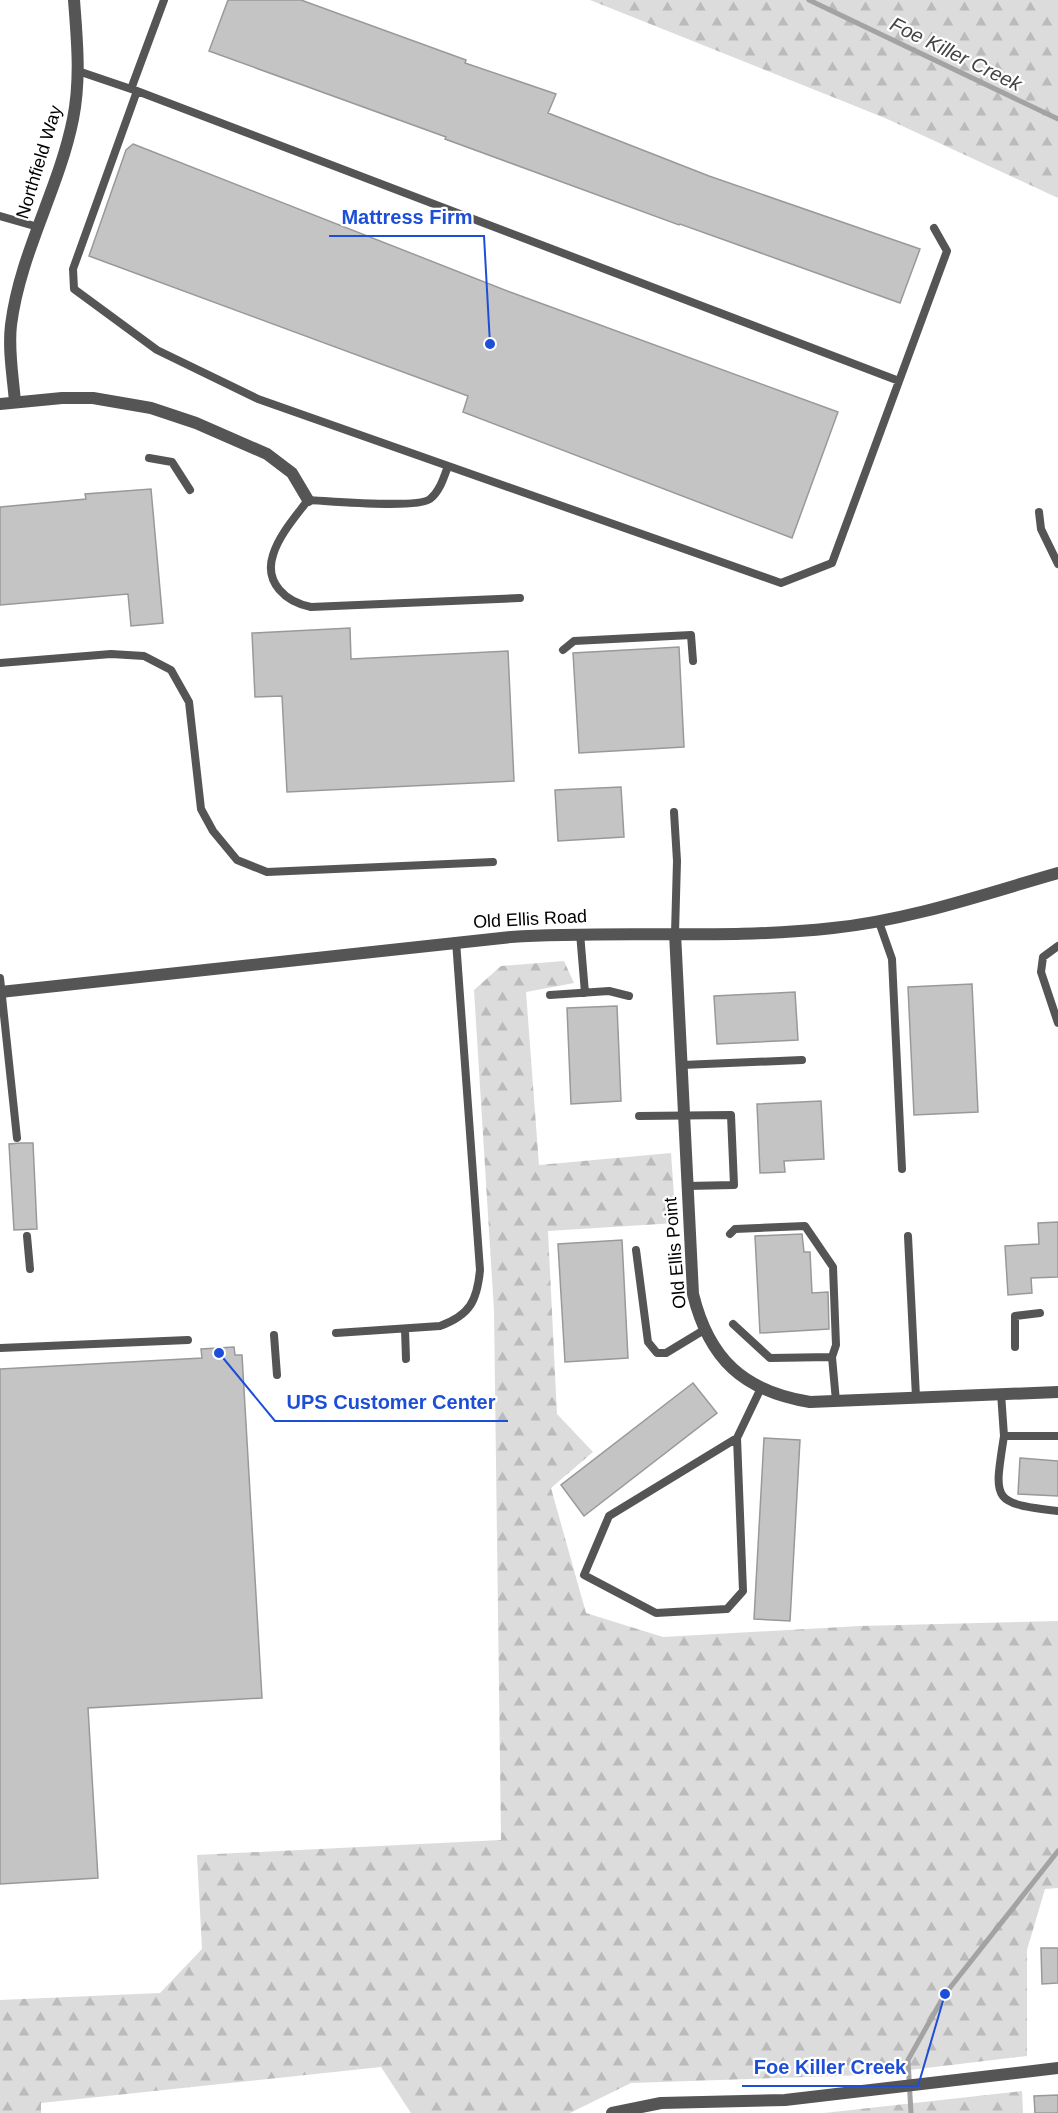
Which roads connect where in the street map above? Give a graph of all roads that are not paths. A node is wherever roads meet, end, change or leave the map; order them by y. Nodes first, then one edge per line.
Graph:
1 (74, 0) edge
2 (164, 0) edge
3 (78, 71) junction
4 (134, 90) junction
5 (0, 216) edge
6 (38, 227) junction
7 (934, 228) dead end
8 (899, 381) junction
9 (15, 402) junction
10 (0, 404) edge
11 (148, 458) dead end
12 (448, 466) junction
13 (190, 490) dead end
14 (308, 500) junction
15 (1039, 512) dead end
16 (1058, 564) edge
17 (520, 598) dead end
18 (563, 650) dead end
19 (693, 661) dead end
20 (0, 663) edge
21 (674, 812) dead end
22 (493, 862) dead end
23 (1058, 873) edge
24 (879, 922) junction
25 (580, 933) junction
26 (675, 933) junction
27 (456, 941) junction
28 (1058, 946) edge
29 (0, 978) edge
30 (1, 992) edge
31 (585, 993) junction
32 (550, 996) dead end
33 (629, 996) dead end
34 (1058, 1023) edge
35 (802, 1060) dead end
36 (682, 1065) junction
37 (639, 1116) dead end
38 (684, 1117) junction
39 (17, 1138) dead end
40 (902, 1169) dead end
41 (687, 1186) junction
42 (730, 1234) dead end
43 (27, 1236) dead end
44 (908, 1236) dead end
45 (636, 1250) dead end
46 (30, 1269) dead end
47 (1040, 1313) dead end
48 (733, 1324) dead end
49 (405, 1329) junction
50 (704, 1330) junction
51 (336, 1333) dead end
52 (274, 1335) dead end
53 (188, 1340) dead end
54 (1015, 1347) dead end
55 (0, 1348) edge
56 (832, 1357) junction
57 (406, 1359) dead end
58 (276, 1375) dead end
59 (761, 1388) junction
60 (1058, 1392) edge
61 (1001, 1393) junction
62 (916, 1397) junction
63 (836, 1401) junction
64 (1004, 1436) junction
65 (1058, 1436) edge
66 (737, 1438) junction
67 (1058, 1511) edge
68 (1058, 2068) edge
69 (612, 2113) edge

1 - 3 street, Northfield Way
2 - 4 lane
3 - 4 lane
3 - 6 street, Northfield Way
4 - 8 lane
4 - 12 lane
5 - 6 lane
6 - 9 street, Northfield Way
7 - 8 lane
8 - 12 lane
9 - 10 street
9 - 14 street
11 - 13 lane
12 - 14 lane
14 - 17 lane
15 - 16 lane
18 - 19 lane
20 - 22 lane
21 - 26 lane
23 - 24 street, Old Ellis Road
24 - 26 street, Old Ellis Road
24 - 40 lane
25 - 26 street, Old Ellis Road
25 - 27 street, Old Ellis Road
25 - 31 lane
26 - 36 street, Old Ellis Point
27 - 30 street, Old Ellis Road
27 - 49 lane
28 - 34 lane
29 - 30 lane
30 - 39 lane
31 - 32 lane
31 - 33 lane
35 - 36 lane
36 - 38 street, Old Ellis Point
37 - 38 lane
38 - 41 street, Old Ellis Point
38 - 41 lane
41 - 50 street, Old Ellis Point
42 - 56 lane
43 - 46 lane
44 - 62 lane
45 - 50 lane
47 - 54 lane
48 - 56 lane
49 - 51 lane
49 - 57 lane
50 - 59 street, Old Ellis Point
52 - 58 lane
53 - 55 lane
56 - 63 lane
59 - 63 street, Old Ellis Point
59 - 66 lane
60 - 61 street, Old Ellis Point
61 - 62 street, Old Ellis Point
61 - 64 lane
62 - 63 street, Old Ellis Point
64 - 65 lane
64 - 67 lane
66 - 66 lane
68 - 69 street

